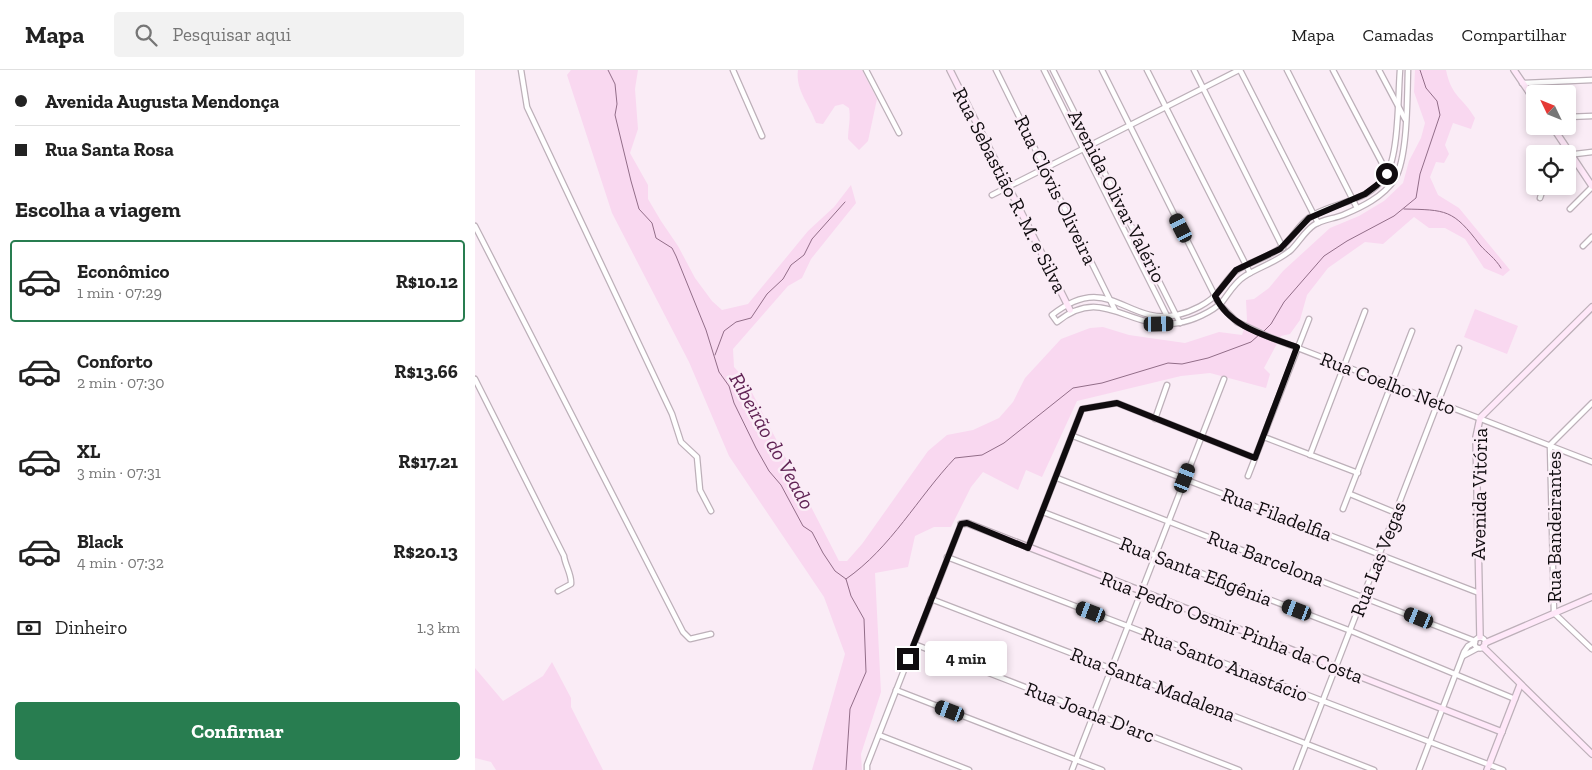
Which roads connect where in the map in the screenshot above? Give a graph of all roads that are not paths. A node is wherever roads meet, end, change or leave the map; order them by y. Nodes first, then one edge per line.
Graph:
1 (521, 70) edge
2 (733, 70) edge
3 (866, 70) edge
4 (950, 70) edge
5 (996, 70) edge
6 (1044, 70) edge
7 (1053, 70) edge
8 (1102, 70) edge
9 (1147, 70) edge
10 (1194, 70) edge
11 (1240, 70) edge
12 (1287, 70) edge
13 (1333, 70) edge
14 (1379, 70) edge
15 (1400, 70) edge
16 (1408, 70) edge
17 (1515, 70) edge
18 (1592, 80) edge
19 (1522, 83) junction
20 (1204, 88) junction
21 (1526, 89) edge
22 (1397, 105) junction
23 (1166, 107) junction
24 (1592, 116) edge
25 (1576, 117) edge
26 (1405, 119) junction
27 (1130, 126) junction
28 (899, 133) dead end
29 (762, 136) dead end
30 (1091, 145) junction
31 (1084, 148) junction
32 (1592, 152) edge
33 (1576, 153) edge
34 (1576, 164) edge
35 (1045, 169) junction
36 (1387, 174) junction
37 (1392, 182) junction
38 (1592, 186) edge
39 (1009, 187) junction
40 (993, 195) dead end
41 (1541, 195) edge
42 (1540, 198) dead end
43 (1352, 200) junction
44 (1357, 208) junction
45 (1570, 209) dead end
46 (1313, 215) junction
47 (1318, 223) junction
48 (475, 226) edge
49 (1592, 237) edge
50 (1283, 246) junction
51 (1583, 246) dead end
52 (1286, 254) junction
53 (1246, 266) junction
54 (1250, 273) junction
55 (1215, 296) junction
56 (1109, 298) junction
57 (1067, 304) junction
58 (1219, 304) junction
59 (1592, 307) edge
60 (1070, 310) junction
61 (1116, 311) junction
62 (1365, 311) dead end
63 (1176, 315) junction
64 (1167, 316) junction
65 (1309, 319) dead end
66 (1180, 323) junction
67 (1171, 324) junction
68 (1413, 331) dead end
69 (1297, 347) junction
70 (1459, 348) dead end
71 (1343, 366) junction
72 (475, 378) edge
73 (1224, 379) dead end
74 (1167, 385) dead end
75 (1393, 385) junction
76 (1439, 402) junction
77 (1592, 403) edge
78 (1155, 418) junction
79 (1480, 418) junction
80 (1073, 436) junction
81 (1201, 437) junction
82 (1264, 437) junction
83 (1550, 446) junction
84 (1310, 455) junction
85 (1255, 458) junction
86 (1592, 462) edge
87 (1358, 473) junction
88 (1248, 476) dead end
89 (1057, 478) junction
90 (1185, 478) junction
91 (1350, 494) junction
92 (1343, 509) dead end
93 (711, 511) dead end
94 (1043, 512) junction
95 (1396, 513) junction
96 (1168, 520) junction
97 (961, 524) joint
98 (1028, 548) junction
99 (1380, 554) junction
100 (1154, 555) junction
101 (947, 558) junction
102 (1141, 590) junction
103 (558, 591) dead end
104 (1479, 593) junction
105 (1364, 596) junction
106 (1592, 597) edge
107 (931, 598) junction
108 (1554, 613) junction
109 (1127, 626) junction
110 (1351, 631) junction
111 (711, 634) dead end
112 (1477, 640) junction
113 (914, 644) junction
114 (1482, 646) junction
115 (1592, 650) edge
116 (1463, 656) junction
117 (1111, 668) junction
118 (1336, 668) junction
119 (1456, 674) junction
120 (1520, 685) junction
121 (896, 690) junction
122 (1515, 699) junction
123 (1323, 702) junction
124 (1443, 710) junction
125 (1094, 714) junction
126 (1502, 732) junction
127 (879, 735) junction
128 (1306, 744) junction
129 (1430, 744) junction
130 (1592, 754) edge
131 (1076, 760) junction
132 (1488, 767) edge
133 (867, 770) edge
134 (969, 770) edge
135 (1072, 770) edge
136 (1102, 770) edge
137 (1239, 770) edge
138 (1296, 770) edge
139 (1374, 770) edge
140 (1419, 770) edge
141 (1503, 770) edge

1 - 93 street
2 - 29 street
3 - 28 street
4 - 39 street, Rua Sebastião R. M. e Silva
5 - 35 street, Rua Clóvis Oliveira
6 - 31 street
7 - 30 street, Avenida Olivar Valério
8 - 27 street, Rua Coelho Neto
9 - 23 street
10 - 20 street
11 - 20 street
11 - 46 street
12 - 43 street
13 - 36 street
14 - 22 street
15 - 22 street
16 - 26 street
17 - 19 street
18 - 19 street
19 - 21 street
20 - 23 street
20 - 50 street
22 - 26 street
22 - 36 street
23 - 27 street
23 - 53 street
24 - 25 street
26 - 37 street
27 - 30 street
27 - 55 street, Rua Coelho Neto
30 - 31 street
30 - 63 street, Avenida Olivar Valério
31 - 35 street
31 - 64 street
32 - 33 street
34 - 38 street
35 - 39 street
35 - 56 street, Rua Clóvis Oliveira
36 - 37 street
36 - 43 street
37 - 44 street
38 - 45 street
39 - 40 street
39 - 57 street, Rua Sebastião R. M. e Silva
41 - 42 street
43 - 44 street
43 - 46 street
44 - 47 street
46 - 47 street
46 - 50 street
47 - 52 street
48 - 111 street
49 - 51 street
50 - 52 street
50 - 53 street
52 - 54 street
53 - 54 street
53 - 55 street
54 - 58 street
55 - 58 street, Rua Coelho Neto
55 - 63 street
56 - 57 street
56 - 61 street, Rua Clóvis Oliveira
56 - 64 street
57 - 60 street, Rua Sebastião R. M. e Silva
57 - 60 street
58 - 66 street
58 - 69 street, Rua Coelho Neto
59 - 79 street, Avenida Vitória
60 - 61 street
61 - 67 street
62 - 71 street
63 - 64 street
63 - 66 street, Avenida Olivar Valério
64 - 67 street
65 - 69 street
66 - 67 street
68 - 75 street
69 - 71 street, Rua Coelho Neto
69 - 82 street
70 - 76 street, Rua Las Vegas
71 - 75 street, Rua Coelho Neto
71 - 84 street
72 - 103 street
73 - 81 street
74 - 78 street
75 - 76 street, Rua Coelho Neto
75 - 87 street
76 - 79 street, Rua Coelho Neto
76 - 95 street, Rua Las Vegas
77 - 83 street, Rua Bandeirantes
78 - 80 street
78 - 81 street
79 - 83 street, Rua Coelho Neto
79 - 104 street, Avenida Vitória
80 - 89 street
80 - 90 street, Rua Filadelfia
81 - 85 street
81 - 90 street
82 - 84 street
82 - 85 street
83 - 86 street, Rua Coelho Neto
83 - 108 street, Rua Bandeirantes
84 - 87 street
85 - 88 street
87 - 91 street
89 - 94 street
89 - 96 street, Rua Barcelona
90 - 96 street
90 - 99 street, Rua Filadelfia
91 - 92 street
91 - 95 street
94 - 98 street
94 - 100 street, Rua Santa Efigênia
95 - 99 street, Rua Las Vegas
96 - 100 street
96 - 105 street, Rua Barcelona
97 - 98 street, Rua Pedro Osmir Pinha da Costa
97 - 101 street
98 - 102 street, Rua Pedro Osmir Pinha da Costa
99 - 104 street, Rua Filadelfia
99 - 105 street, Rua Las Vegas
100 - 102 street
100 - 110 street, Rua Santa Efigênia
101 - 107 street
101 - 109 street, Rua Santo Anastácio
102 - 109 street
102 - 118 street, Rua Pedro Osmir Pinha da Costa
104 - 112 street, Avenida Vitória
105 - 110 street, Rua Las Vegas
105 - 112 street, Rua Barcelona
106 - 108 street
107 - 113 street
107 - 117 street, Rua Santa Madalena
108 - 114 street
108 - 115 street, Rua Bandeirantes
109 - 117 street
109 - 123 street, Rua Santo Anastácio
110 - 118 street, Rua Las Vegas
110 - 119 street, Rua Santa Efigênia
112 - 114 street
112 - 114 street
112 - 116 street
113 - 121 street
113 - 125 street, Rua Joana D'arc
114 - 116 street
114 - 120 street
116 - 119 street
117 - 125 street
117 - 128 street, Rua Santa Madalena
118 - 123 street, Rua Las Vegas
118 - 124 street, Rua Pedro Osmir Pinha da Costa
119 - 122 street, Rua Santa Efigênia
119 - 124 street
120 - 122 street
120 - 130 street
121 - 127 street
121 - 131 street
122 - 126 street
123 - 128 street, Rua Las Vegas
123 - 129 street, Rua Santo Anastácio
124 - 126 street, Rua Pedro Osmir Pinha da Costa
124 - 129 street
125 - 131 street
125 - 137 street, Rua Joana D'arc
126 - 132 street
127 - 133 street
127 - 134 street
128 - 138 street, Rua Las Vegas
128 - 139 street, Rua Santa Madalena
129 - 132 street, Rua Santo Anastácio
129 - 140 street
131 - 135 street
131 - 136 street
132 - 141 street, Rua Santo Anastácio

